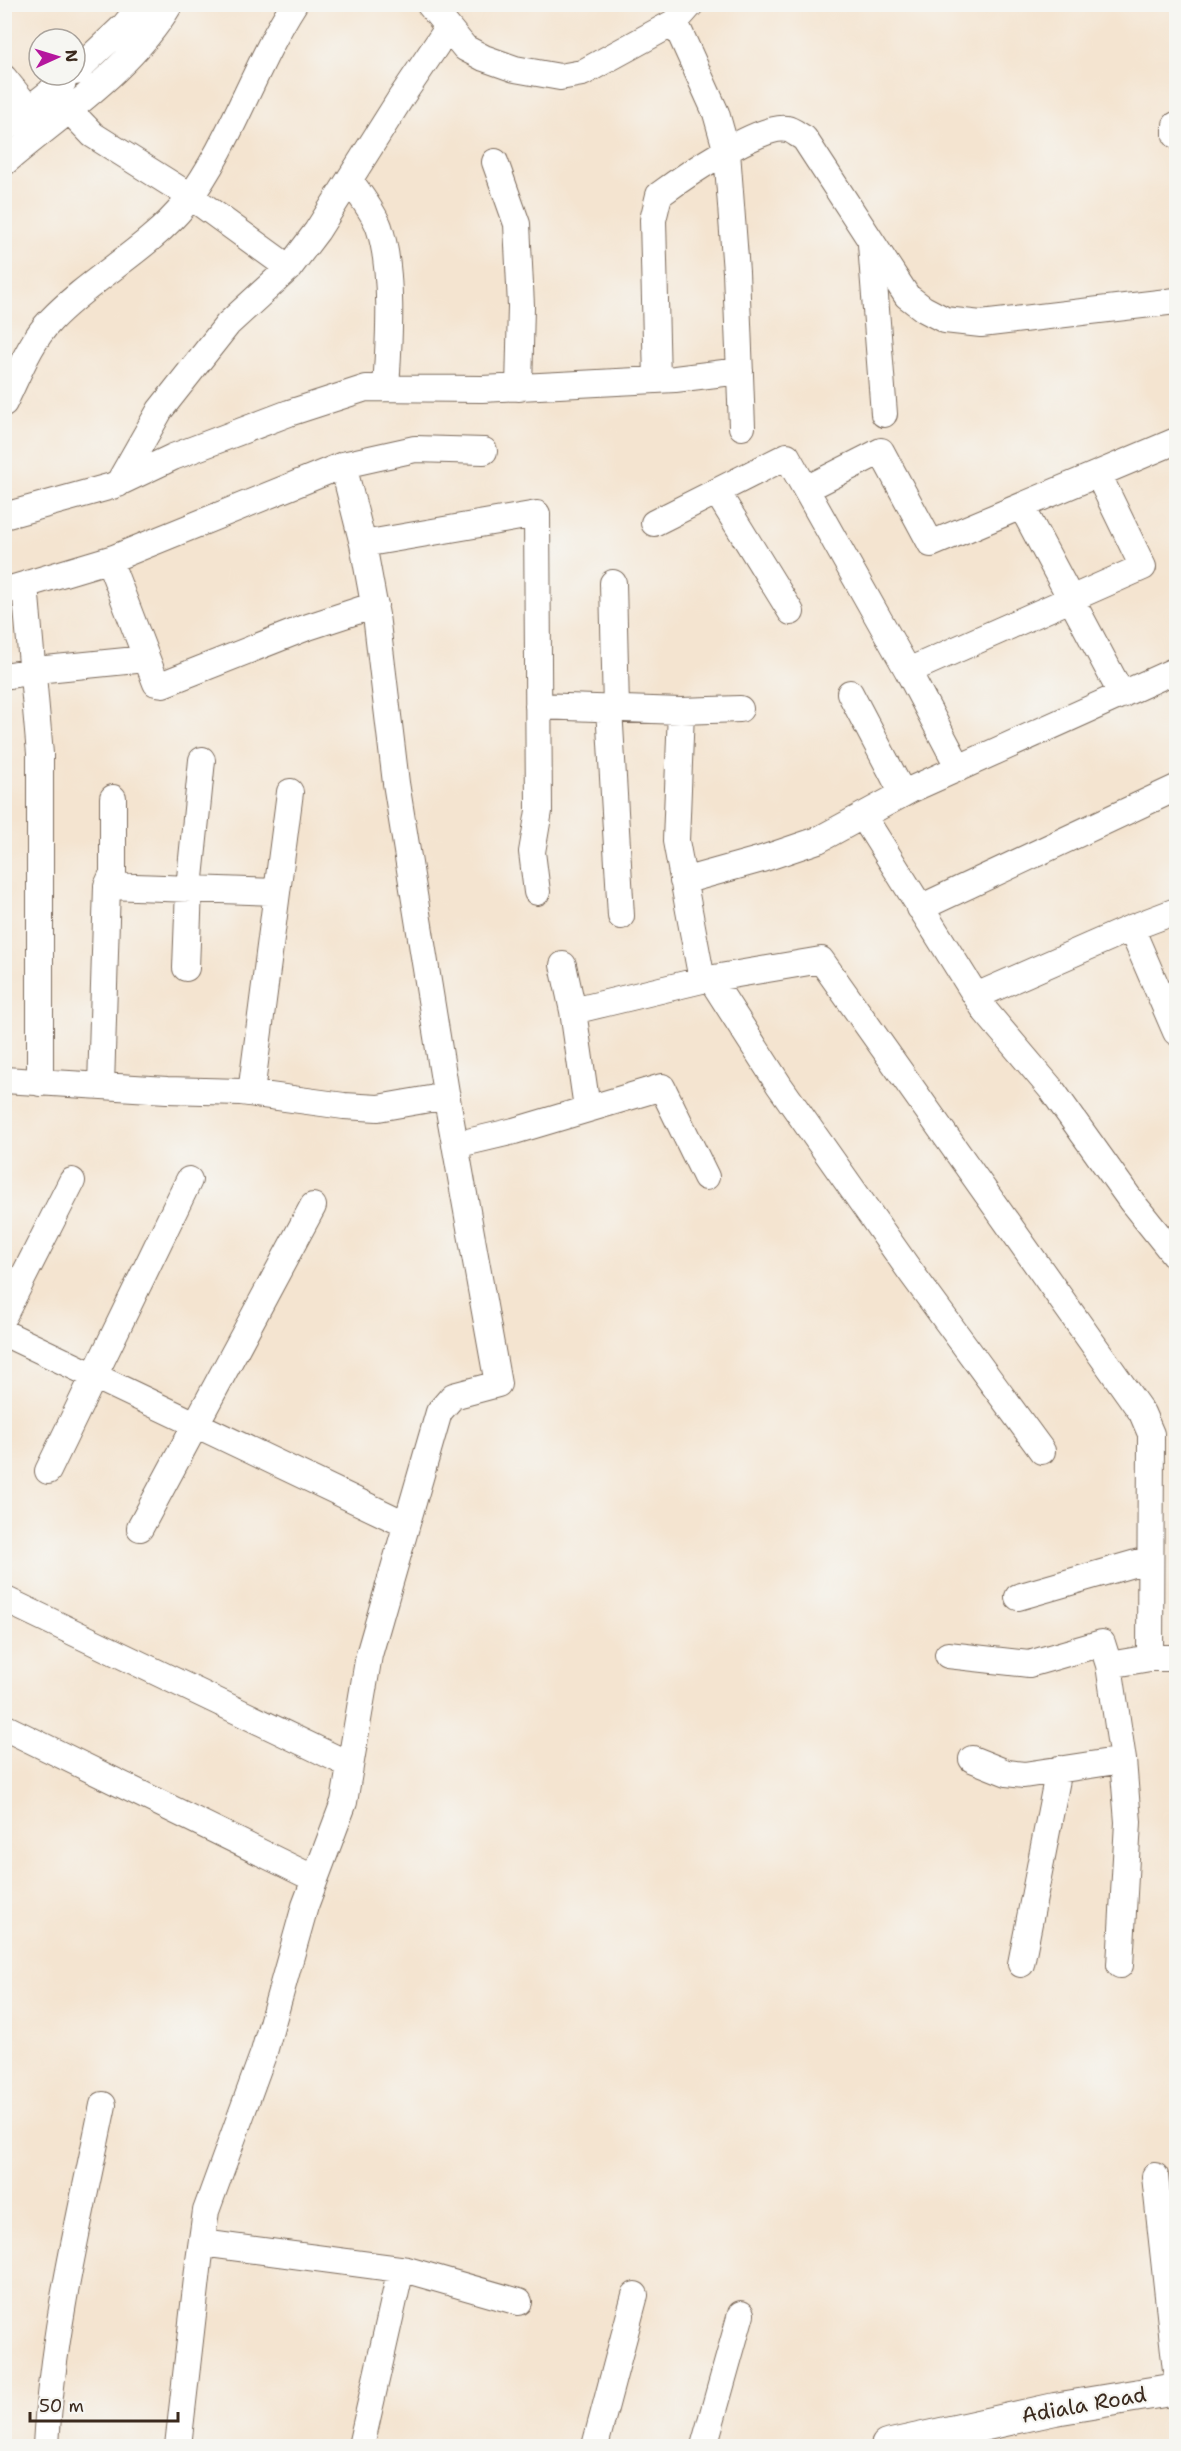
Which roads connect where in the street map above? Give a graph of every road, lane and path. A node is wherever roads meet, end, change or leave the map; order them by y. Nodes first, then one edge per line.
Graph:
1 (142, 4) edge
2 (170, 4) edge
3 (294, 4) edge
4 (429, 4) edge
5 (683, 13) edge
6 (448, 28) junction
7 (87, 61) edge
8 (4, 78) edge
9 (66, 87) edge
10 (60, 100) junction
11 (29, 109) junction
12 (1176, 125) edge
13 (4, 129) edge
14 (1176, 135) edge
15 (727, 152) junction
16 (495, 162) dead end
17 (4, 163) edge
18 (350, 180) junction
19 (190, 196) junction
20 (870, 241) junction
21 (289, 268) junction
22 (1176, 301) edge
23 (740, 371) junction
24 (657, 380) junction
25 (386, 388) junction
26 (519, 388) junction
27 (4, 403) edge
28 (884, 414) dead end
29 (742, 427) dead end
30 (1176, 441) edge
31 (484, 451) dead end
32 (343, 465) junction
33 (1098, 474) junction
34 (118, 483) junction
35 (806, 489) junction
36 (717, 492) junction
37 (1022, 507) junction
38 (4, 516) edge
39 (654, 523) dead end
40 (363, 544) junction
41 (109, 560) junction
42 (613, 584) dead end
43 (15, 588) edge
44 (1069, 599) junction
45 (375, 605) junction
46 (791, 612) dead end
47 (146, 659) junction
48 (1176, 670) edge
49 (34, 671) junction
50 (908, 671) junction
51 (4, 676) edge
52 (850, 693) dead end
53 (1122, 695) junction
54 (538, 706) junction
55 (612, 708) junction
56 (740, 709) dead end
57 (681, 711) junction
58 (202, 760) dead end
59 (959, 768) junction
60 (1176, 788) edge
61 (290, 792) dead end
62 (903, 794) junction
63 (113, 798) dead end
64 (863, 816) junction
65 (682, 881) junction
66 (107, 885) junction
67 (189, 888) junction
68 (277, 892) junction
69 (537, 892) dead end
70 (920, 908) junction
71 (1176, 911) edge
72 (621, 916) dead end
73 (1131, 928) junction
74 (563, 965) dead end
75 (186, 968) dead end
76 (707, 980) junction
77 (976, 996) junction
78 (573, 1011) junction
79 (1176, 1032) edge
80 (4, 1080) edge
81 (40, 1083) junction
82 (101, 1086) junction
83 (251, 1093) junction
84 (447, 1096) junction
85 (587, 1108) junction
86 (455, 1144) junction
87 (706, 1177) dead end
88 (189, 1179) dead end
89 (72, 1181) dead end
90 (313, 1206) dead end
91 (1176, 1257) edge
92 (4, 1315) edge
93 (4, 1334) edge
94 (92, 1376) junction
95 (195, 1425) junction
96 (1042, 1451) dead end
97 (48, 1471) dead end
98 (405, 1524) junction
99 (140, 1528) dead end
100 (1150, 1559) junction
101 (1018, 1597) dead end
102 (4, 1599) edge
103 (948, 1656) dead end
104 (1150, 1658) junction
105 (1176, 1658) edge
106 (1109, 1665) junction
107 (4, 1727) edge
108 (972, 1759) dead end
109 (1123, 1760) junction
110 (350, 1765) junction
111 (1059, 1769) junction
112 (315, 1879) junction
113 (1021, 1964) dead end
114 (1120, 1965) dead end
115 (103, 2105) dead end
116 (1155, 2176) dead end
117 (202, 2242) junction
118 (401, 2269) junction
119 (635, 2295) dead end
120 (519, 2302) dead end
121 (741, 2314) dead end
122 (1176, 2370) edge
123 (1176, 2389) edge
124 (1176, 2411) edge
125 (46, 2446) edge
126 (178, 2446) edge
127 (361, 2446) edge
128 (595, 2446) edge
129 (704, 2446) edge
130 (887, 2446) edge
131 (986, 2446) edge

1 - 7 street
2 - 10 street
3 - 19 street
4 - 6 street
5 - 6 street
5 - 15 street
6 - 18 street
8 - 11 street
9 - 10 street
10 - 11 street
10 - 17 street
10 - 19 street
11 - 13 street
12 - 14 street
15 - 20 street
15 - 23 street
15 - 24 street
16 - 26 street
18 - 21 street
18 - 25 street
19 - 21 street
19 - 27 street
20 - 22 street
20 - 28 street
21 - 34 street
23 - 24 street
23 - 29 street
24 - 26 street
25 - 26 street
25 - 34 street
30 - 33 street
31 - 32 street
32 - 40 street
32 - 41 street
33 - 37 street
33 - 44 street
34 - 38 street
35 - 36 street
35 - 37 street
35 - 50 street
36 - 39 street
36 - 46 street
37 - 44 street
40 - 45 street
40 - 54 street
41 - 43 street
41 - 47 street
42 - 55 street
43 - 49 street
44 - 50 street
44 - 53 street
45 - 47 street
45 - 84 street
47 - 49 street
48 - 53 street
49 - 51 street
49 - 81 street
50 - 59 street
52 - 62 street
53 - 59 street
54 - 55 street
54 - 69 street
55 - 57 street
55 - 72 street
56 - 57 street
57 - 65 street
58 - 67 street
59 - 62 street
60 - 70 street
61 - 68 street
62 - 64 street
63 - 66 street
64 - 65 street
64 - 70 street
65 - 76 street
66 - 67 street
66 - 82 street
67 - 68 street
67 - 75 street
68 - 83 street
70 - 77 street
71 - 73 street
73 - 77 street
73 - 79 street
74 - 78 street
76 - 78 street
76 - 96 street
76 - 100 street
77 - 91 street
78 - 85 street
80 - 81 street
81 - 82 street
82 - 83 street
83 - 84 street
84 - 86 street
85 - 86 street
85 - 87 street
86 - 98 street
88 - 94 street
89 - 92 street
90 - 95 street
93 - 94 street
94 - 95 street
94 - 97 street
95 - 98 street
95 - 99 street
98 - 110 street
100 - 101 street
100 - 104 street
102 - 110 street
103 - 106 street
104 - 105 street
104 - 106 street
106 - 109 street
107 - 112 street
108 - 111 street
109 - 111 street
109 - 114 street
110 - 112 street
111 - 113 street
112 - 117 street
115 - 125 street
116 - 122 street
117 - 118 street
117 - 126 street
118 - 120 street
118 - 127 street
119 - 128 street
121 - 129 street
123 - 130 main road, Adiala Road
124 - 131 main road, Adiala Road

